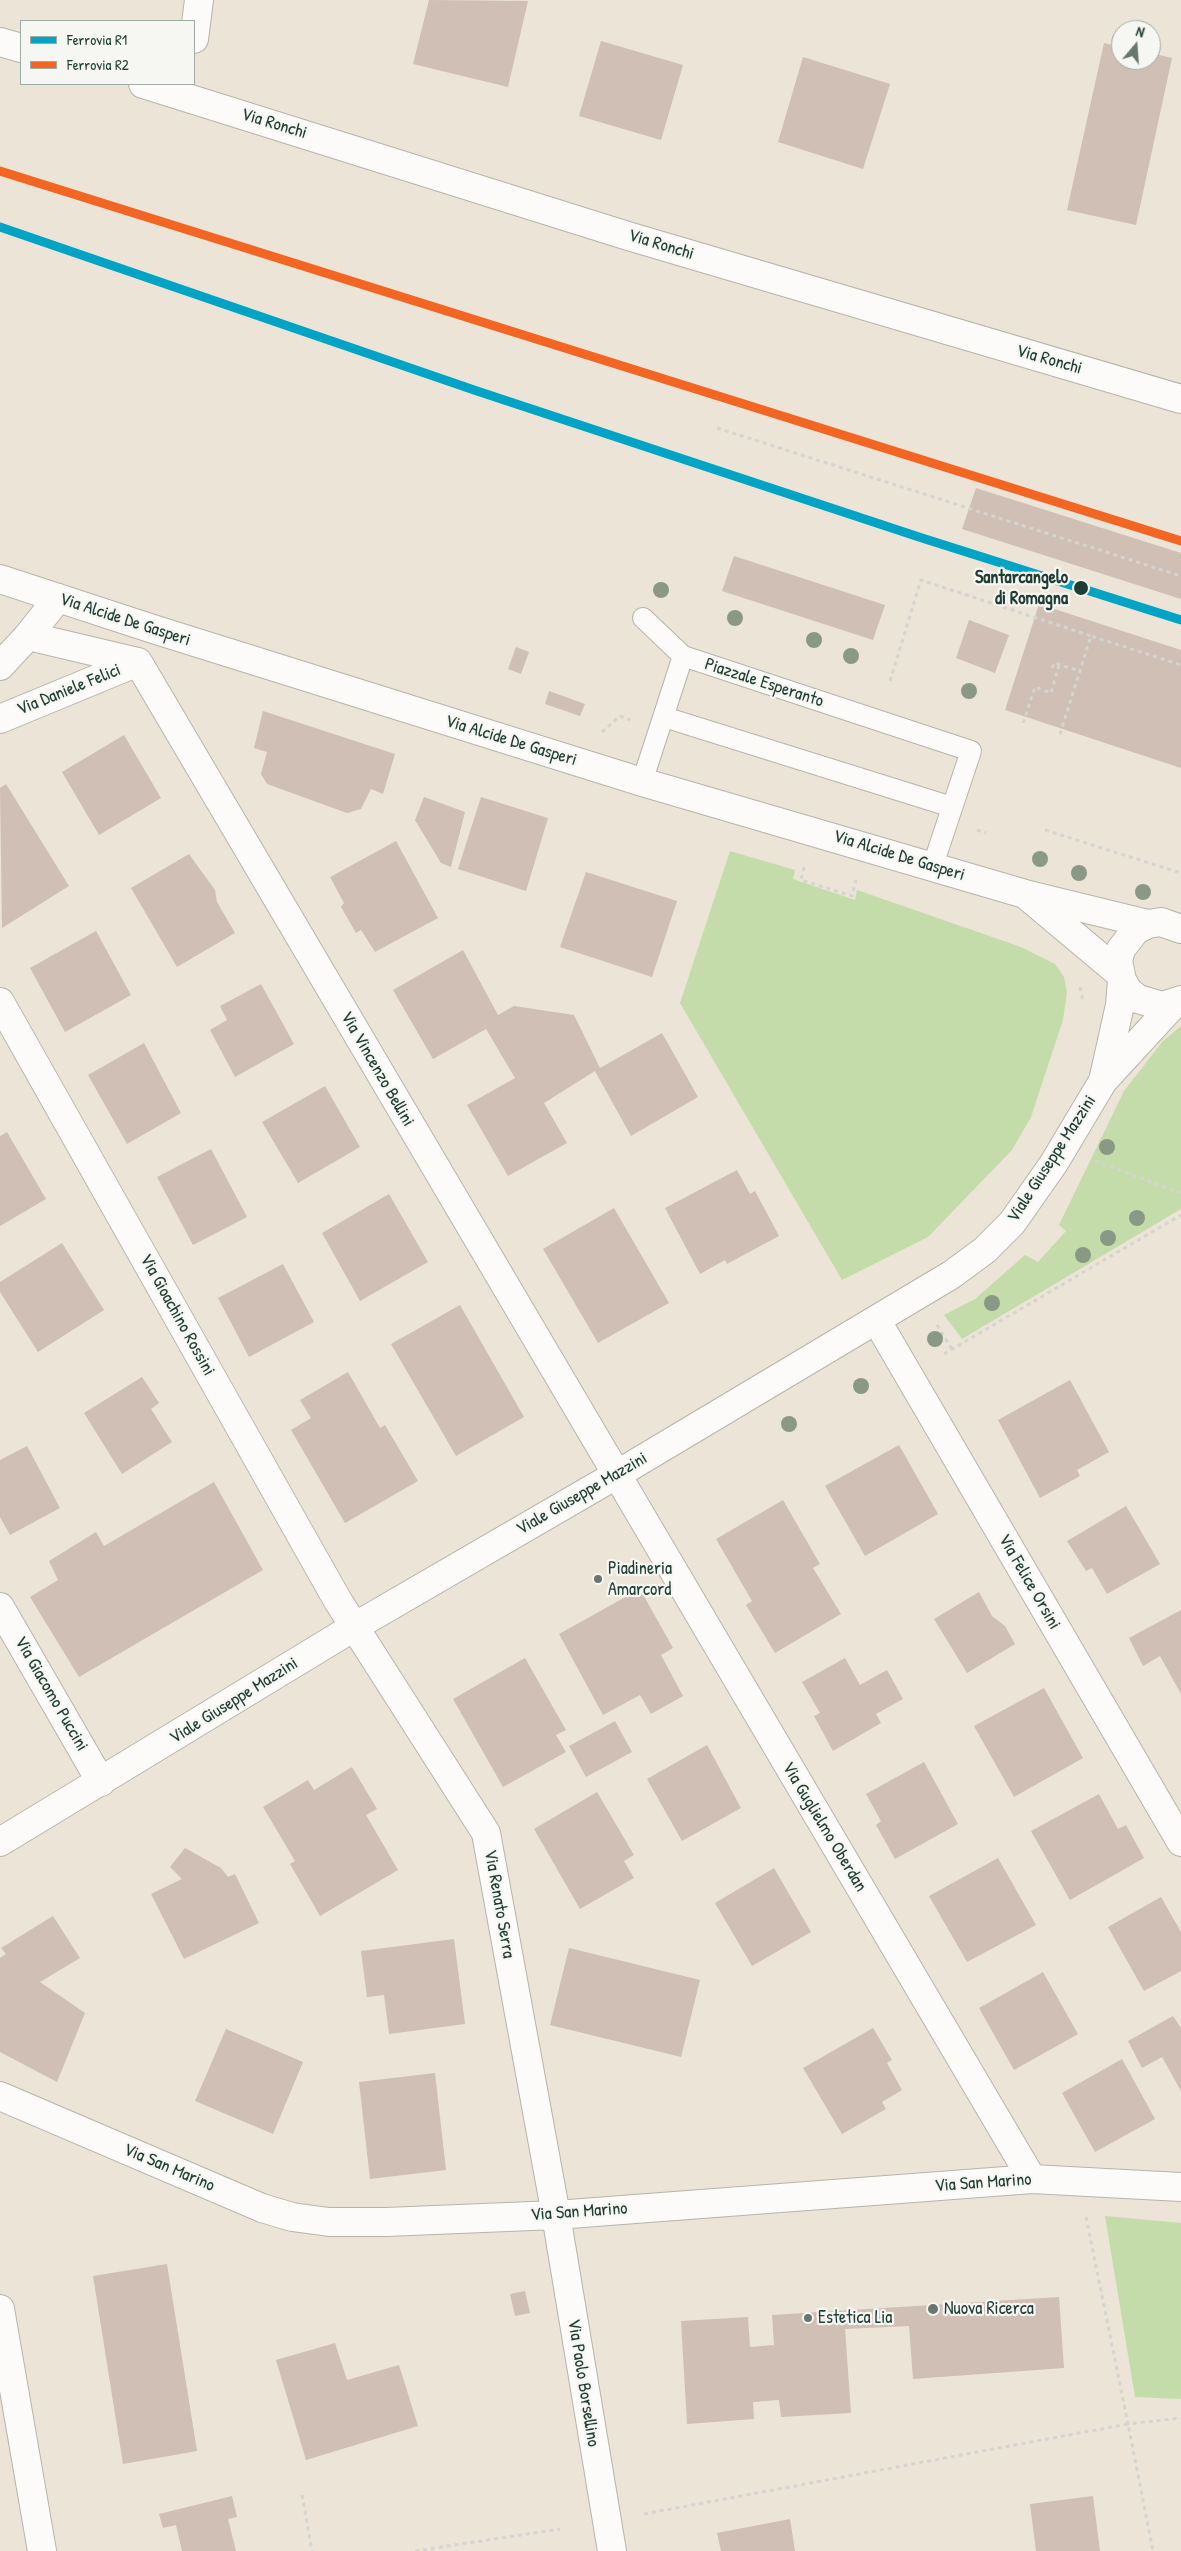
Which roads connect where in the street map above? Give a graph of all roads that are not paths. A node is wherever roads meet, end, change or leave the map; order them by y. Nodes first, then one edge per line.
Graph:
1 (200, 0) edge
2 (195, 32) edge
3 (0, 42) edge
4 (20, 48) edge
5 (150, 85) edge
6 (186, 90) edge
7 (1181, 399) edge
8 (0, 579) edge
9 (58, 598) junction
10 (643, 618) dead end
11 (153, 630) junction
12 (28, 636) junction
13 (684, 656) junction
14 (138, 662) junction
15 (0, 666) edge
16 (664, 717) junction
17 (0, 719) edge
18 (642, 782) junction
19 (952, 807) junction
20 (933, 865) junction
21 (1025, 894) junction
22 (1148, 924) junction
23 (1181, 928) edge
24 (1120, 977) junction
25 (0, 1002) edge
26 (1177, 1002) edge
27 (1102, 1081) junction
28 (877, 1321) junction
29 (616, 1475) junction
30 (0, 1606) edge
31 (354, 1627) junction
32 (101, 1782) junction
33 (0, 1842) edge
34 (1181, 1842) edge
35 (0, 2096) edge
36 (1032, 2179) junction
37 (1181, 2187) edge
38 (556, 2215) junction
39 (0, 2309) edge
40 (42, 2551) edge
41 (612, 2551) edge

1 - 2 street
3 - 4 street
5 - 6 street, Via Ronchi
6 - 7 street, Via Ronchi
8 - 9 street, Via Alcide De Gasperi
9 - 11 street, Via Alcide De Gasperi
9 - 12 street
10 - 13 lane
11 - 14 street, Via Daniele Felici
11 - 18 street, Via Alcide De Gasperi
12 - 14 street, Via Daniele Felici
12 - 15 street
13 - 16 lane, Piazzale Esperanto
13 - 19 lane, Piazzale Esperanto
14 - 17 street, Via Daniele Felici
14 - 29 street, Via Vincenzo Bellini
16 - 18 lane, Piazzale Esperanto
16 - 19 lane
18 - 20 street, Via Alcide De Gasperi
19 - 20 lane
20 - 21 street, Via Alcide De Gasperi
21 - 22 street, Via Alcide De Gasperi
21 - 24 street, Via Alcide De Gasperi
22 - 23 street, Via Alcide De Gasperi
22 - 24 street, Viale Giuseppe Mazzini
24 - 26 street, Via Alcide De Gasperi
24 - 27 street, Viale Giuseppe Mazzini
25 - 31 street, Via Gioachino Rossini
26 - 27 street, Viale Giuseppe Mazzini
27 - 28 street, Viale Giuseppe Mazzini
28 - 29 street, Viale Giuseppe Mazzini
28 - 34 street, Via Felice Orsini
29 - 31 street, Viale Giuseppe Mazzini
29 - 36 street, Via Guglielmo Oberdan
30 - 32 street, Via Giacomo Puccini
31 - 32 street, Viale Giuseppe Mazzini
31 - 38 street, Via Renato Serra
32 - 33 street, Viale Giuseppe Mazzini
35 - 38 street, Via San Marino
36 - 37 street, Via San Marino
36 - 38 street, Via San Marino
38 - 41 street, Via Paolo Borsellino
39 - 40 street

